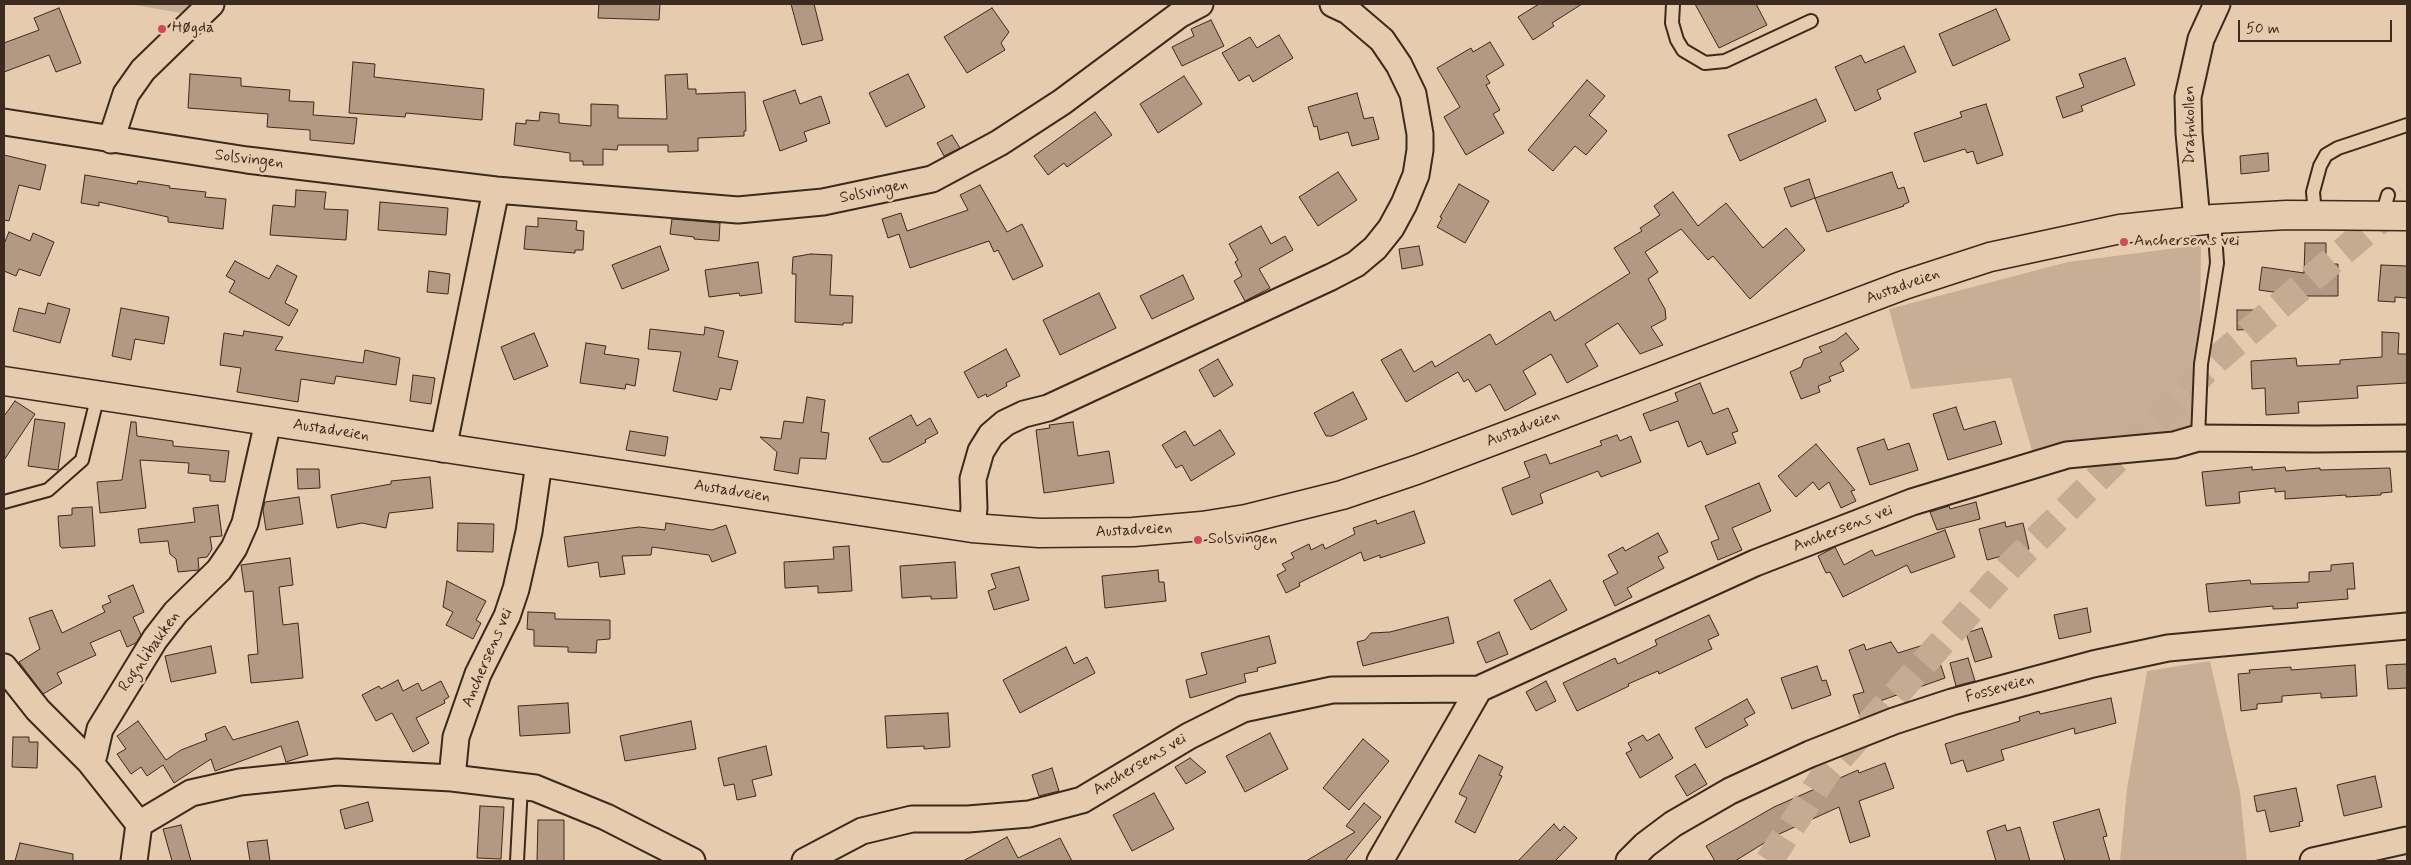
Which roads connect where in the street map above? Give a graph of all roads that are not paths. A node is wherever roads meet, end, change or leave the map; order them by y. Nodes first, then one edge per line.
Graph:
1 (211, 4) edge
2 (1200, 4) edge
3 (1333, 4) edge
4 (1673, 4) edge
5 (2217, 4) edge
6 (1811, 21) dead end
7 (4, 122) edge
8 (2406, 124) edge
9 (111, 140) junction
10 (496, 190) junction
11 (2392, 208) edge
12 (2315, 214) junction
13 (2205, 220) junction
14 (4, 381) edge
15 (98, 395) junction
16 (268, 422) junction
17 (2198, 438) junction
18 (2407, 438) edge
19 (443, 448) junction
20 (539, 463) junction
21 (4, 502) edge
22 (972, 528) junction
23 (2407, 626) edge
24 (4, 667) edge
25 (1479, 689) junction
26 (90, 762) junction
27 (452, 778) junction
28 (521, 786) junction
29 (139, 824) junction
30 (2407, 840) edge
31 (134, 861) edge
32 (517, 861) edge
33 (692, 861) edge
34 (805, 861) edge
35 (1380, 861) edge
36 (1629, 861) edge
37 (2313, 861) edge

1 - 9 street
2 - 10 street, Solsvingen
3 - 22 street
4 - 6 lane
5 - 13 street, Drafnkollen
7 - 9 street, Solsvingen
8 - 12 lane
9 - 10 street, Solsvingen
10 - 19 street
11 - 12 main road, Austadveien
12 - 13 main road, Austadveien
13 - 17 lane
13 - 22 main road, Austadveien
14 - 15 main road, Austadveien
15 - 16 main road, Austadveien
15 - 21 lane
16 - 19 main road, Austadveien
16 - 26 street, Rognlibakken
17 - 18 street, Anchersens vei
17 - 25 street, Anchersens vei
19 - 20 main road, Austadveien
20 - 22 main road, Austadveien
20 - 27 street, Anchersens vei
23 - 36 street, Fosseveien
24 - 26 street
25 - 34 street, Anchersens vei
25 - 35 street
26 - 29 street
27 - 28 street
27 - 29 street
28 - 32 lane
28 - 33 street
29 - 31 street
30 - 37 street

